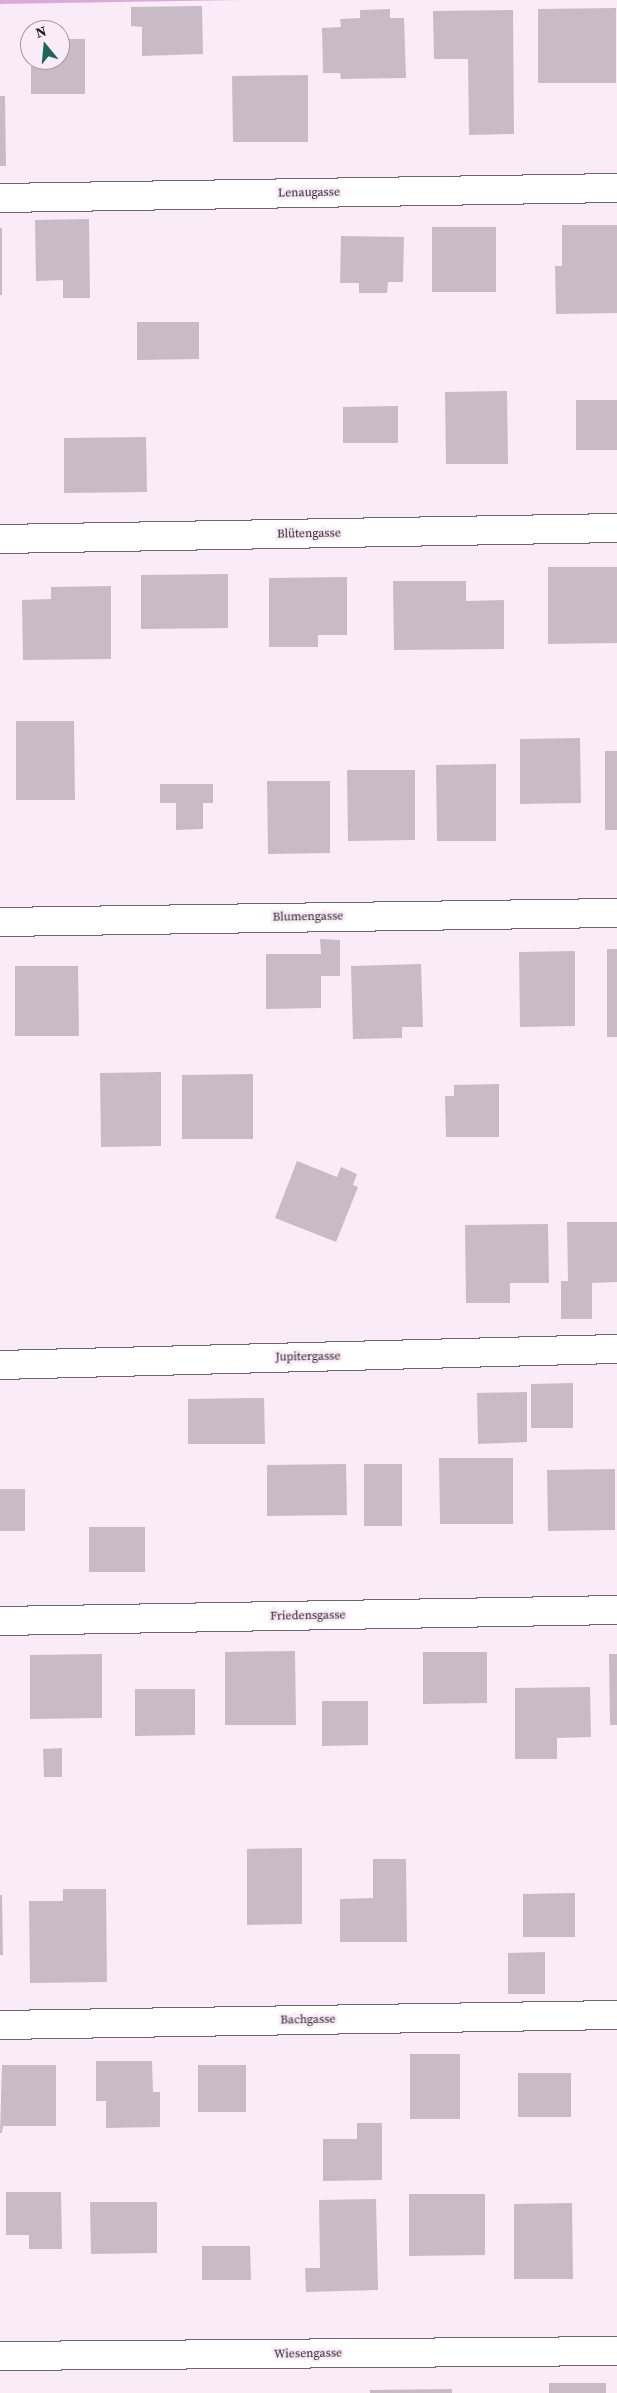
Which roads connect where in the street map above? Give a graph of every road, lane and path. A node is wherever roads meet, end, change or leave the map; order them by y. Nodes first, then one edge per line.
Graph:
1 (617, 188) edge
2 (0, 198) edge
3 (617, 528) edge
4 (0, 539) edge
5 (617, 913) edge
6 (0, 922) edge
7 (617, 1349) edge
8 (0, 1365) edge
9 (617, 1610) edge
10 (0, 1621) edge
11 (617, 2015) edge
12 (0, 2024) edge
13 (617, 2351) edge
14 (0, 2356) edge

1 - 2 street, Lenaugasse
3 - 4 street, Blütengasse
5 - 6 street, Blumengasse
7 - 8 street, Jupitergasse
9 - 10 street, Friedensgasse
11 - 12 street, Bachgasse
13 - 14 street, Wiesengasse

